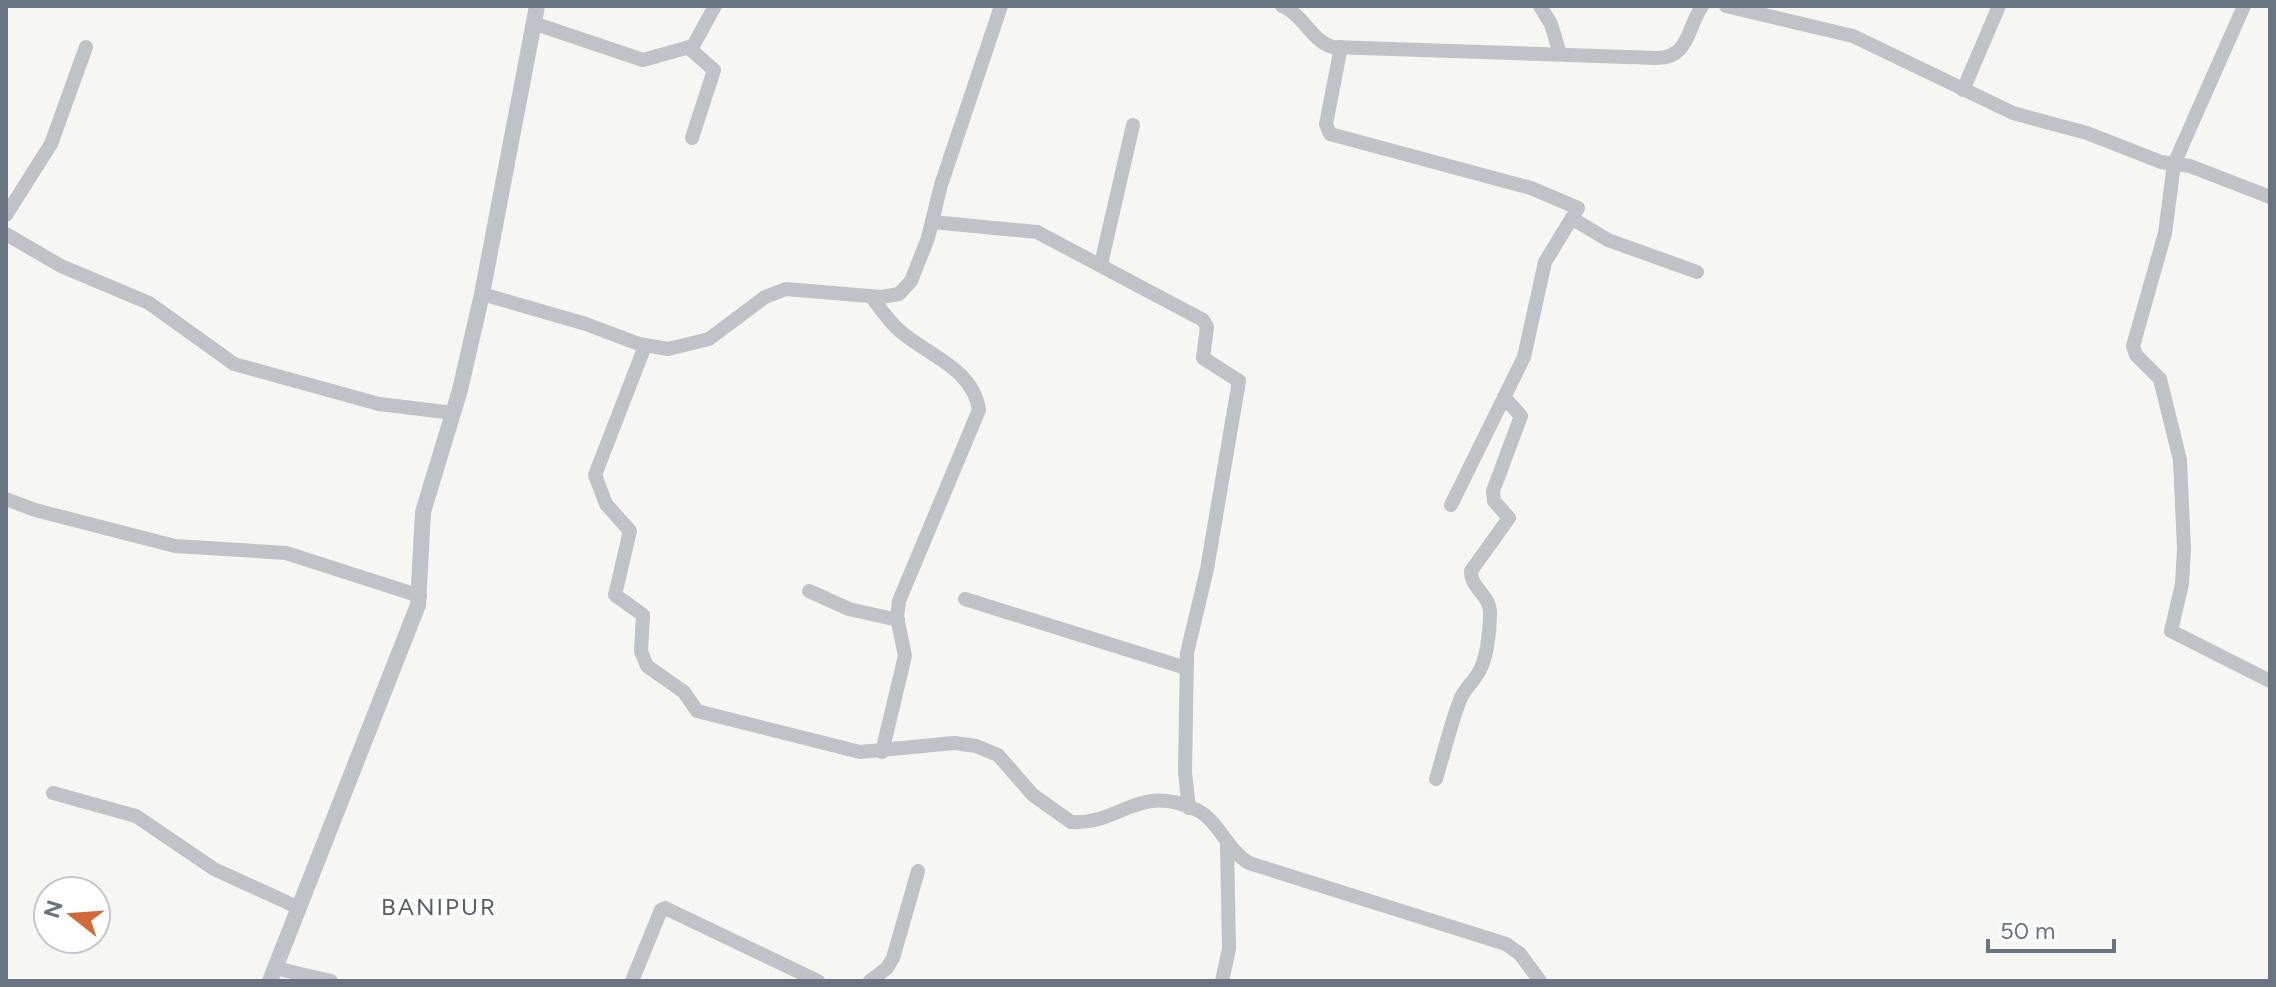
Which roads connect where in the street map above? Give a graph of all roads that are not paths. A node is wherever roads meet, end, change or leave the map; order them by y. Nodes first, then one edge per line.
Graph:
1 (715, 6) edge
2 (1001, 6) edge
3 (1282, 6) edge
4 (1540, 6) edge
5 (1702, 6) edge
6 (1726, 6) edge
7 (1999, 6) edge
8 (2244, 6) edge
9 (535, 14) edge
10 (86, 47) dead end
11 (1341, 47) junction
12 (689, 48) junction
13 (1560, 54) junction
14 (1963, 90) junction
15 (1133, 125) dead end
16 (692, 138) dead end
17 (2174, 164) junction
18 (2270, 197) edge
19 (6, 215) edge
20 (1573, 219) junction
21 (932, 222) junction
22 (6, 234) edge
23 (1101, 264) junction
24 (1697, 272) dead end
25 (482, 294) junction
26 (871, 296) junction
27 (645, 346) junction
28 (1504, 397) junction
29 (454, 413) junction
30 (6, 499) edge
31 (1451, 505) dead end
32 (809, 591) dead end
33 (420, 596) junction
34 (965, 599) dead end
35 (898, 620) junction
36 (1186, 668) junction
37 (2270, 681) edge
38 (882, 752) junction
39 (1436, 779) dead end
40 (53, 793) dead end
41 (1189, 808) junction
42 (1227, 845) junction
43 (918, 871) dead end
44 (297, 907) junction
45 (272, 974) edge
46 (331, 981) edge
47 (632, 981) edge
48 (818, 981) edge
49 (870, 981) edge
50 (1222, 981) edge
51 (1540, 981) edge

1 - 12 street
2 - 21 street
3 - 11 street
4 - 13 street
5 - 13 street
6 - 14 street
7 - 14 street
8 - 17 street
9 - 12 street
9 - 25 street
10 - 19 street
11 - 13 street
11 - 20 street
12 - 16 street
14 - 17 street
15 - 23 street
17 - 18 street
17 - 37 street
20 - 24 street
20 - 28 street
21 - 23 street
21 - 26 street
22 - 29 street
23 - 36 street
25 - 27 street
25 - 29 street
26 - 27 street
26 - 35 street
27 - 38 street
28 - 31 street
28 - 39 street
29 - 33 street
30 - 33 street
32 - 35 street
33 - 44 street
34 - 36 street
35 - 38 street
36 - 41 street
38 - 41 street
40 - 44 street
41 - 42 street
42 - 50 street
42 - 51 street
43 - 49 street
44 - 45 street
45 - 46 street
47 - 48 street

